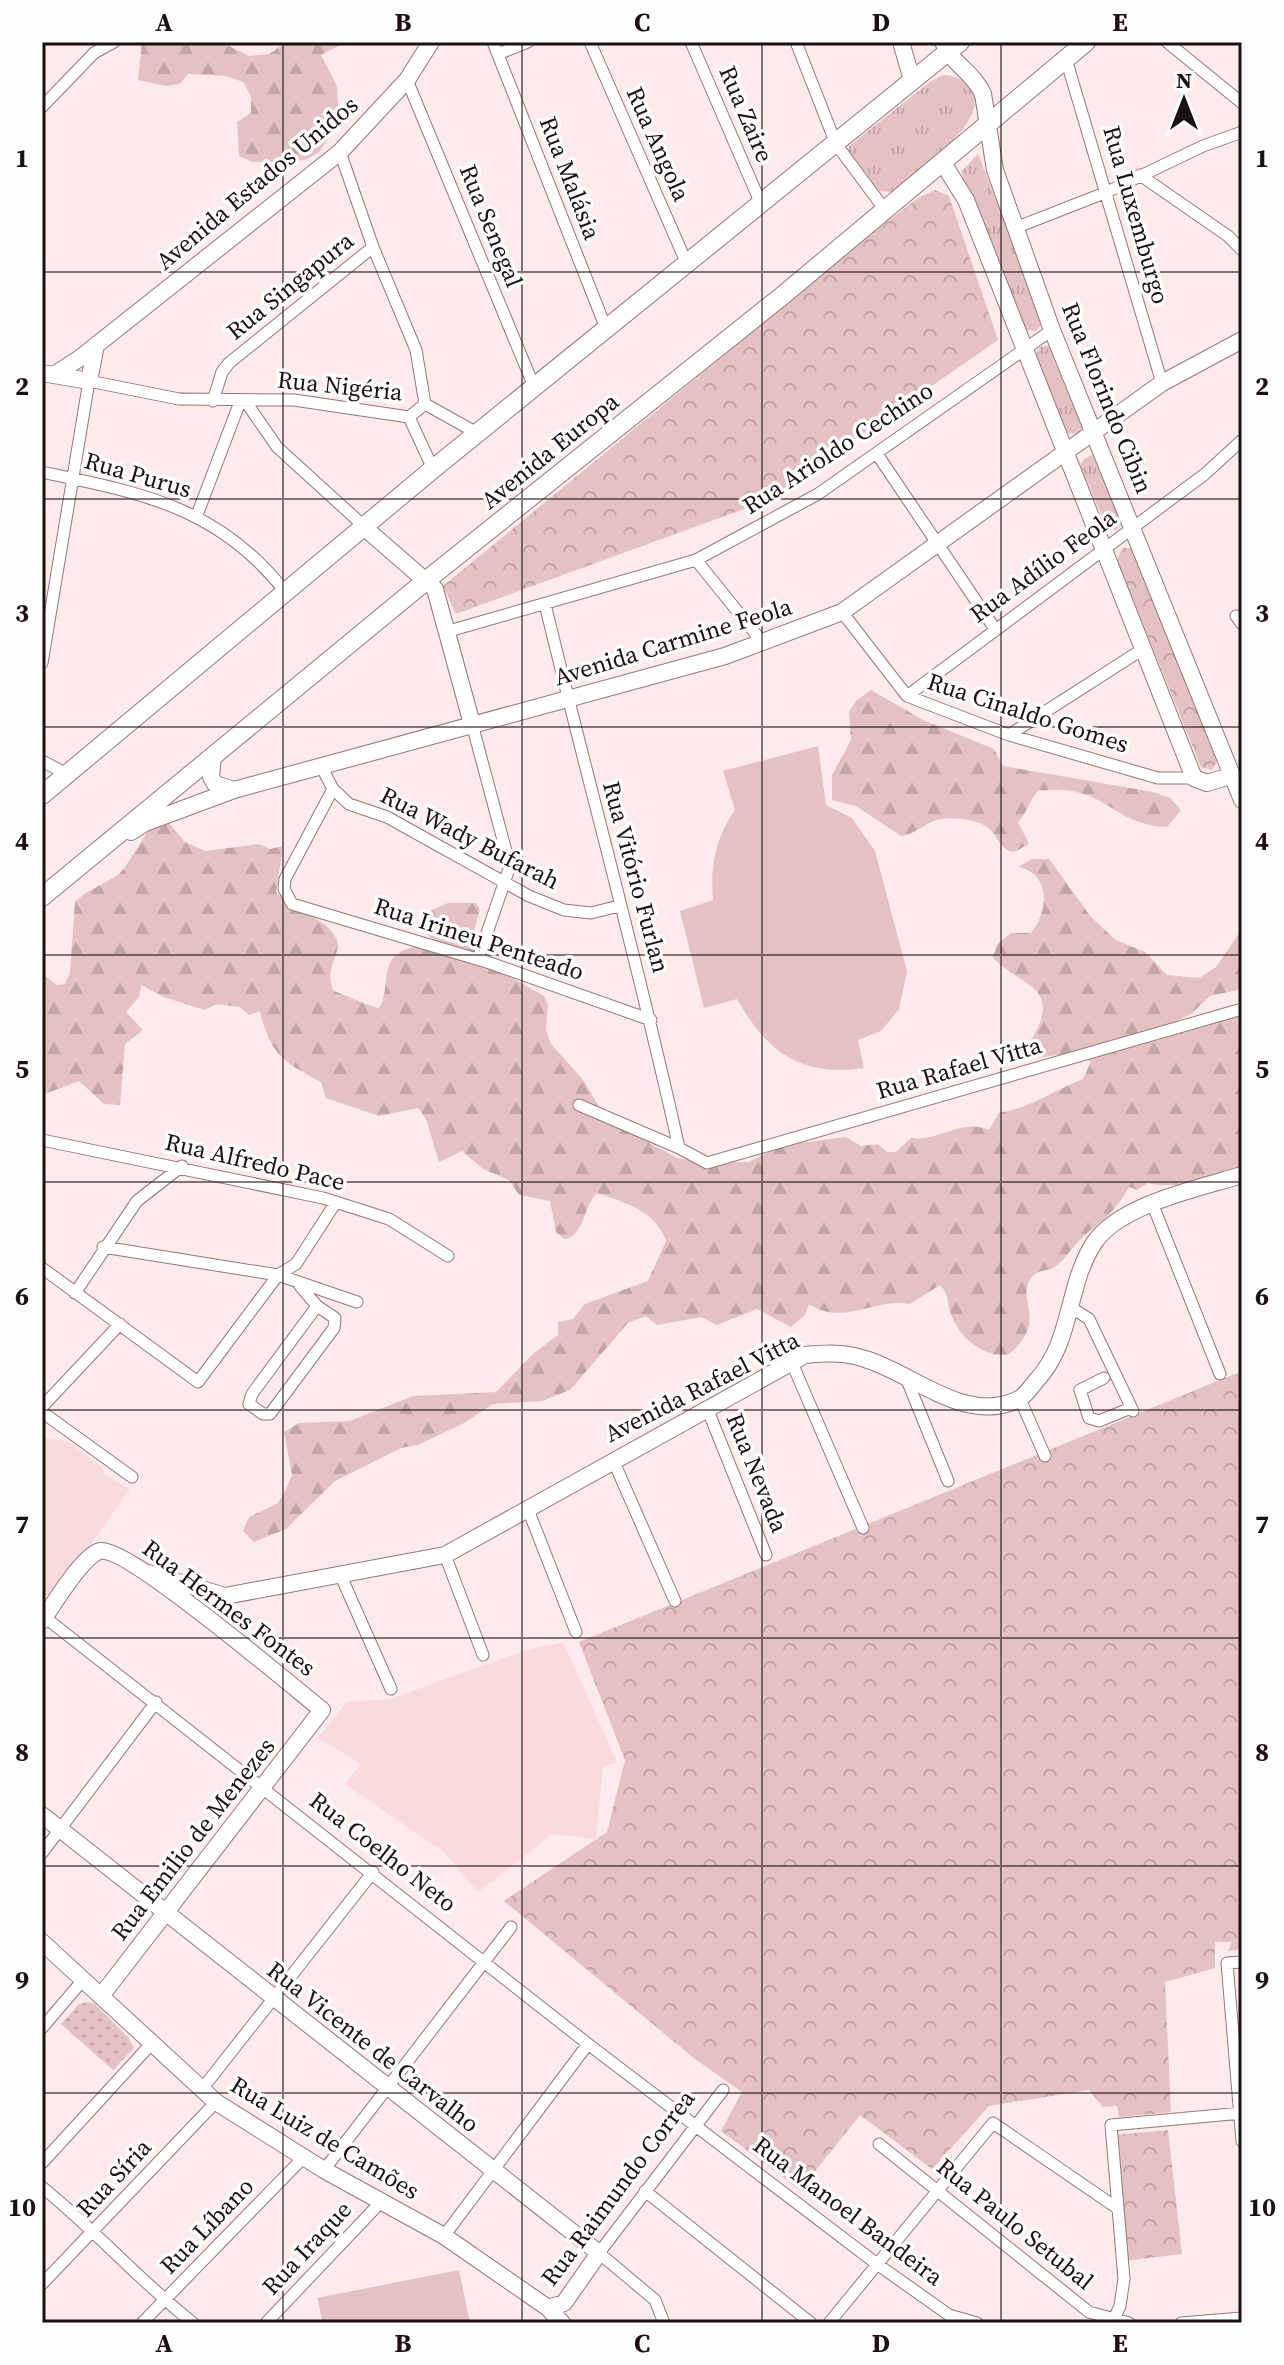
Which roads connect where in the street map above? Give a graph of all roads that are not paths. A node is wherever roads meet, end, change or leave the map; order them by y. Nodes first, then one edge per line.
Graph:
1 (431, 42) edge
2 (493, 42) edge
3 (528, 42) edge
4 (590, 42) edge
5 (691, 42) edge
6 (796, 42) edge
7 (901, 42) edge
8 (1086, 42) edge
9 (1167, 42) edge
10 (108, 43) edge
11 (950, 45) edge
12 (498, 54) junction
13 (1066, 59) junction
14 (407, 80) junction
15 (912, 80) junction
16 (1242, 103) edge
17 (42, 107) edge
18 (985, 127) junction
19 (1242, 132) edge
20 (836, 144) junction
21 (340, 152) junction
22 (943, 163) junction
23 (1140, 175) junction
24 (1107, 192) junction
25 (761, 204) junction
26 (885, 210) junction
27 (1015, 228) junction
28 (373, 247) junction
29 (1242, 250) edge
30 (687, 264) junction
31 (1052, 330) junction
32 (607, 331) junction
33 (1242, 340) edge
34 (96, 345) junction
35 (1022, 348) junction
36 (48, 374) edge
37 (89, 381) junction
38 (1162, 383) junction
39 (535, 389) junction
40 (213, 401) junction
41 (243, 402) junction
42 (425, 404) junction
43 (409, 417) junction
44 (477, 433) junction
45 (1095, 433) junction
46 (1242, 440) edge
47 (877, 454) junction
48 (1064, 454) junction
49 (433, 469) junction
50 (42, 472) edge
51 (73, 479) junction
52 (197, 515) junction
53 (1133, 528) junction
54 (366, 529) junction
55 (936, 546) junction
56 (1104, 550) junction
57 (696, 560) junction
58 (42, 569) edge
59 (56, 572) junction
60 (428, 579) junction
61 (287, 594) junction
62 (545, 604) junction
63 (842, 612) junction
64 (995, 629) junction
65 (449, 631) junction
66 (763, 643) junction
67 (1143, 649) junction
68 (42, 663) edge
69 (907, 696) junction
70 (568, 701) junction
71 (472, 724) junction
72 (1009, 735) junction
73 (213, 756) junction
74 (42, 761) edge
75 (321, 766) junction
76 (1236, 773) edge
77 (67, 774) junction
78 (1194, 778) junction
79 (333, 789) junction
80 (234, 790) junction
81 (42, 795) edge
82 (1242, 800) edge
83 (116, 836) junction
84 (504, 883) junction
85 (42, 897) edge
86 (619, 906) junction
87 (478, 959) junction
88 (1242, 1009) edge
89 (651, 1020) junction
90 (579, 1105) dead end
91 (42, 1140) edge
92 (684, 1152) junction
93 (182, 1166) junction
94 (1242, 1175) edge
95 (336, 1202) junction
96 (1152, 1203) junction
97 (103, 1247) junction
98 (448, 1256) dead end
99 (42, 1268) edge
100 (278, 1275) junction
101 (296, 1281) junction
102 (75, 1293) junction
103 (357, 1302) dead end
104 (317, 1306) junction
105 (1072, 1308) junction
106 (120, 1324) junction
107 (792, 1363) junction
108 (1220, 1374) dead end
109 (1104, 1378) dead end
110 (907, 1380) junction
111 (1020, 1399) junction
112 (707, 1408) junction
113 (42, 1410) edge
114 (1045, 1456) dead end
115 (613, 1460) junction
116 (132, 1477) dead end
117 (948, 1481) dead end
118 (527, 1507) junction
119 (863, 1528) dead end
120 (445, 1555) junction
121 (766, 1555) dead end
122 (148, 1573) junction
123 (340, 1574) junction
124 (225, 1596) junction
125 (675, 1601) dead end
126 (43, 1617) edge
127 (210, 1621) junction
128 (576, 1632) dead end
129 (483, 1655) dead end
130 (391, 1689) dead end
131 (156, 1702) junction
132 (322, 1710) joint
133 (265, 1787) junction
134 (42, 1815) edge
135 (60, 1830) junction
136 (42, 1853) edge
137 (373, 1872) junction
138 (167, 1915) junction
139 (511, 1927) dead end
140 (42, 1942) edge
141 (484, 1960) junction
142 (1242, 1962) edge
143 (83, 1980) junction
144 (101, 1996) junction
145 (273, 1999) junction
146 (42, 2028) edge
147 (152, 2043) junction
148 (588, 2044) junction
149 (387, 2088) junction
150 (202, 2089) junction
151 (723, 2090) dead end
152 (216, 2102) junction
153 (1240, 2113) edge
154 (697, 2124) junction
155 (1242, 2141) edge
156 (879, 2144) dead end
157 (303, 2158) junction
158 (42, 2163) edge
159 (324, 2170) junction
160 (493, 2171) junction
161 (42, 2187) edge
162 (938, 2189) junction
163 (645, 2191) junction
164 (380, 2203) junction
165 (1117, 2208) junction
166 (95, 2230) junction
167 (444, 2236) junction
168 (599, 2253) junction
169 (877, 2264) junction
170 (42, 2284) edge
171 (166, 2301) junction
172 (556, 2305) junction
173 (1242, 2318) edge
174 (1113, 2322) edge
175 (142, 2323) edge
176 (193, 2323) edge
177 (266, 2323) edge
178 (562, 2323) edge
179 (568, 2323) edge
180 (664, 2323) edge
181 (811, 2323) edge
182 (829, 2323) edge
183 (977, 2323) edge
184 (1129, 2323) edge
185 (1181, 2323) edge

1 - 14 main road, Avenida Estados Unidos
2 - 12 street, Rua Malásia
3 - 12 street
4 - 30 street, Rua Angola
5 - 25 street, Rua Zaire
6 - 20 street
7 - 15 main road
8 - 13 main road, Avenida Europa
9 - 16 street
10 - 17 street
11 - 15 main road
11 - 18 main road, Rua Florindo Cibin
12 - 32 street, Rua Malásia
13 - 18 main road, Avenida Europa
13 - 24 street, Rua Luxemburgo
14 - 21 main road, Avenida Estados Unidos
14 - 39 street, Rua Senegal
15 - 20 main road
18 - 22 main road, Avenida Europa
18 - 27 main road, Rua Florindo Cibin
19 - 23 street
20 - 25 main road
20 - 26 street
21 - 28 street
21 - 34 main road, Avenida Estados Unidos
22 - 26 main road, Avenida Europa
22 - 35 main road
23 - 24 street
23 - 29 street
24 - 27 street
24 - 38 street, Rua Luxemburgo
25 - 30 main road
26 - 60 main road, Avenida Europa
27 - 31 main road, Rua Florindo Cibin
28 - 40 street, Rua Singapura
28 - 42 street
30 - 32 main road
31 - 35 street, Rua Arioldo Cechino
31 - 45 main road, Rua Florindo Cibin
32 - 39 main road
33 - 38 main road, Avenida Carmine Feola
34 - 36 main road, Avenida Estados Unidos
34 - 37 main road
35 - 47 street, Rua Arioldo Cechino
35 - 48 main road
36 - 37 main road
37 - 40 street, Rua Nigéria
37 - 51 street
38 - 45 main road, Avenida Carmine Feola
39 - 44 main road
40 - 41 street, Rua Nigéria
41 - 43 street, Rua Nigéria
41 - 52 street
41 - 54 street
42 - 43 street, Rua Nigéria
42 - 44 street
43 - 49 street
44 - 49 main road
45 - 48 main road, Avenida Carmine Feola
45 - 53 main road, Rua Florindo Cibin
46 - 53 street, Rua Adílio Feola
47 - 55 street
47 - 57 street, Rua Arioldo Cechino
48 - 55 main road, Avenida Carmine Feola
48 - 56 main road
49 - 54 main road
50 - 51 street, Rua Purus
51 - 52 street, Rua Purus
51 - 59 street
52 - 61 street, Rua Purus
53 - 56 street, Rua Adílio Feola
53 - 76 main road, Rua Florindo Cibin
54 - 60 main road
54 - 61 main road
55 - 63 main road, Avenida Carmine Feola
55 - 64 street
56 - 64 street, Rua Adílio Feola
56 - 67 main road
57 - 62 street, Rua Arioldo Cechino
57 - 66 street
58 - 59 street
59 - 68 street
60 - 65 main road
60 - 73 main road, Avenida Europa
61 - 77 main road
62 - 65 street, Rua Arioldo Cechino
62 - 70 street, Rua Vitório Furlan
63 - 66 main road, Avenida Carmine Feola
63 - 69 street, Rua Cinaldo Gomes
64 - 69 street, Rua Adílio Feola
65 - 71 main road
66 - 70 main road, Avenida Carmine Feola
67 - 72 street
67 - 78 main road
69 - 72 street, Rua Cinaldo Gomes
70 - 71 main road, Avenida Carmine Feola
70 - 86 street, Rua Vitório Furlan
71 - 75 main road, Avenida Carmine Feola
71 - 84 street
72 - 78 street, Rua Cinaldo Gomes
73 - 80 main road
73 - 83 main road, Avenida Europa
74 - 77 street
75 - 79 street
75 - 80 main road, Avenida Carmine Feola
76 - 78 main road
76 - 82 main road, Rua Florindo Cibin
77 - 81 main road
79 - 84 street, Rua Wady Bufarah
79 - 87 street, Rua Irineu Penteado
80 - 83 main road, Avenida Carmine Feola
83 - 85 main road, Avenida Europa
84 - 86 street, Rua Wady Bufarah
84 - 87 street
86 - 89 street, Rua Vitório Furlan
87 - 89 street, Rua Irineu Penteado
88 - 92 street, Rua Rafael Vitta
89 - 92 street, Rua Vitório Furlan
90 - 92 street, Rua Rafael Vitta
91 - 93 street, Rua Alfredo Pace
93 - 95 street, Rua Alfredo Pace
93 - 97 street
94 - 96 main road
95 - 98 street, Rua Alfredo Pace
95 - 100 street
96 - 105 main road
96 - 108 street
97 - 100 street
97 - 102 street
99 - 102 street
100 - 101 street
100 - 106 street
101 - 103 street
101 - 104 street
102 - 106 street
104 - 104 street
105 - 109 street
105 - 111 main road
106 - 113 street
107 - 110 main road, Avenida Rafael Vitta
107 - 112 main road, Avenida Rafael Vitta
107 - 119 street
110 - 111 main road, Avenida Rafael Vitta
110 - 117 street
111 - 114 street
112 - 115 main road, Avenida Rafael Vitta
112 - 121 street, Rua Nevada
113 - 116 street
115 - 118 main road, Avenida Rafael Vitta
115 - 125 street
118 - 120 main road, Avenida Rafael Vitta
118 - 128 street
120 - 123 main road, Avenida Rafael Vitta
120 - 129 street
122 - 124 main road, Avenida Rafael Vitta
122 - 126 main road, Rua Hermes Fontes
122 - 127 main road, Rua Hermes Fontes
123 - 124 main road, Avenida Rafael Vitta
123 - 130 street
124 - 127 main road
126 - 131 street, Rua Coelho Neto
127 - 132 main road, Rua Hermes Fontes
131 - 133 street, Rua Coelho Neto
131 - 135 street
132 - 133 main road, Rua Emilio de Menezes
133 - 137 street, Rua Coelho Neto
133 - 138 main road, Rua Emilio de Menezes
134 - 135 main road, Rua Vicente de Carvalho
135 - 136 street
135 - 138 main road, Rua Vicente de Carvalho
137 - 141 street, Rua Coelho Neto
137 - 145 street
138 - 144 main road, Rua Emilio de Menezes
138 - 145 main road, Rua Vicente de Carvalho
139 - 141 street
140 - 143 main road, Rua Luiz de Camões
141 - 148 street, Rua Coelho Neto
141 - 149 street
142 - 153 street
143 - 144 main road, Rua Luiz de Camões
143 - 146 street
144 - 147 main road, Rua Luiz de Camões
145 - 149 main road, Rua Vicente de Carvalho
145 - 150 street
147 - 150 main road, Rua Luiz de Camões
147 - 158 street
148 - 154 street, Rua Coelho Neto
148 - 160 street
149 - 159 street
149 - 160 main road, Rua Vicente de Carvalho
150 - 152 main road, Rua Luiz de Camões
151 - 154 street, Rua Raimundo Correa
152 - 157 main road, Rua Luiz de Camões
152 - 166 street, Rua Síria
153 - 155 street
153 - 165 street
154 - 163 street, Rua Raimundo Correa
154 - 169 street, Rua Manoel Bandeira
156 - 162 street, Rua Paulo Setubal
157 - 159 main road, Rua Luiz de Camões
157 - 171 street, Rua Líbano
159 - 164 main road, Rua Luiz de Camões
160 - 167 street
160 - 168 main road, Rua Vicente de Carvalho
161 - 166 street
162 - 165 street
162 - 169 street
162 - 174 street, Rua Paulo Setubal
163 - 168 street, Rua Raimundo Correa
163 - 181 street
164 - 167 main road, Rua Luiz de Camões
164 - 177 street, Rua Iraque
165 - 174 street
166 - 170 street, Rua Síria
166 - 171 street
167 - 172 main road, Rua Luiz de Camões
168 - 172 main road, Rua Raimundo Correa
168 - 180 street, Rua Vicente de Carvalho
169 - 182 street
169 - 183 street, Rua Manoel Bandeira
171 - 175 street, Rua Líbano
171 - 176 street
172 - 178 main road, Rua Luiz de Camões
172 - 179 main road
173 - 185 street
174 - 184 street, Rua Paulo Setubal

